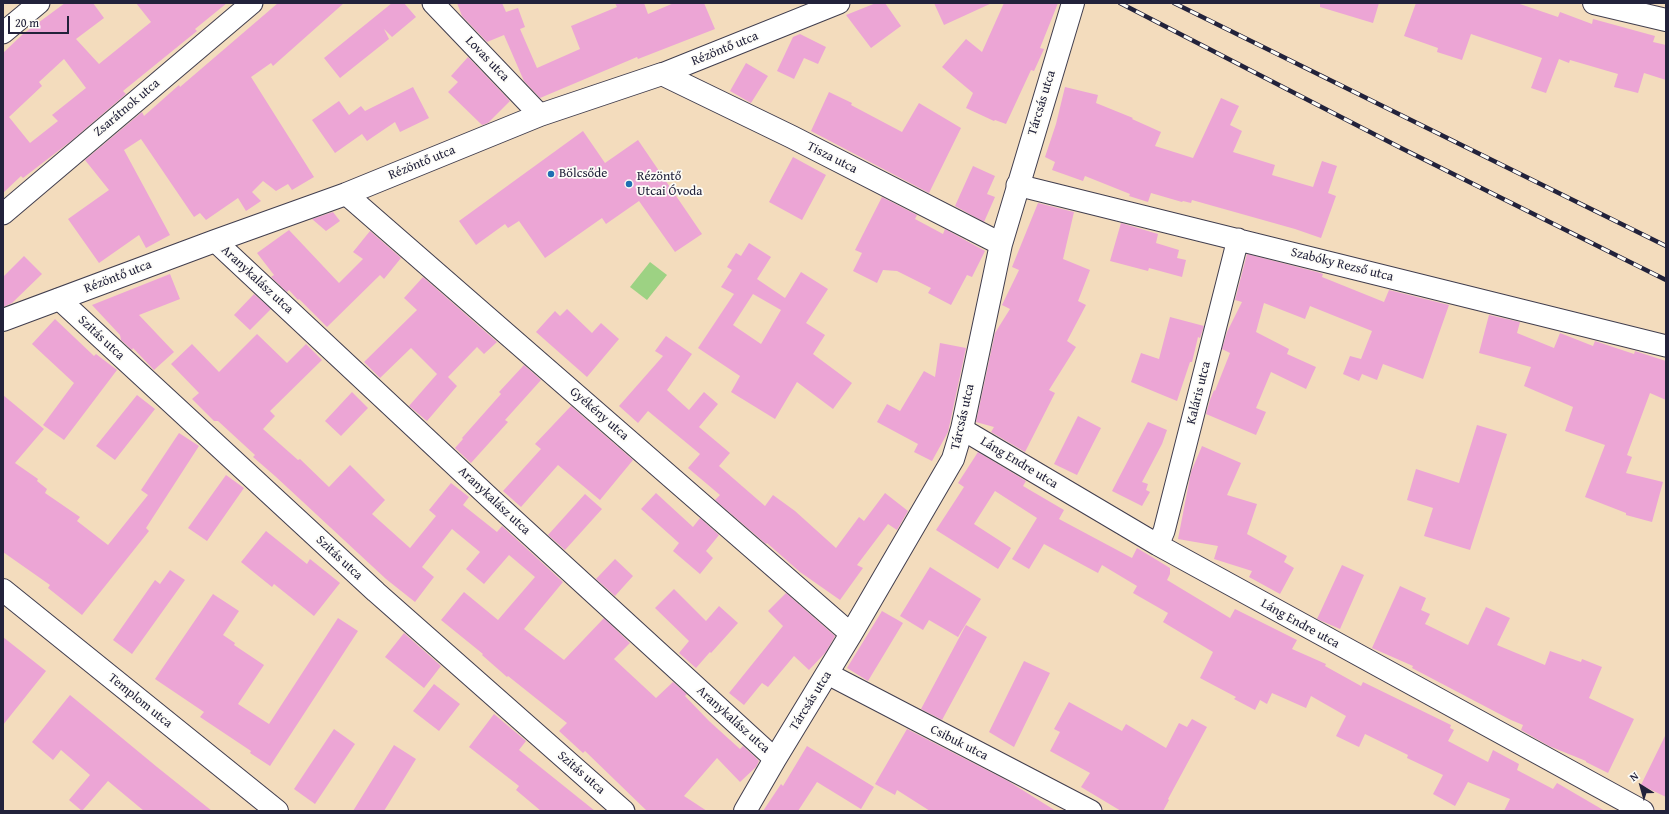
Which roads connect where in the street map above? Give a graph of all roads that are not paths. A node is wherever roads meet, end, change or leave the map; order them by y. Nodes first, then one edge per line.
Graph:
1 (39, 3) edge
2 (252, 3) edge
3 (433, 3) edge
4 (839, 3) edge
5 (1594, 3) edge
6 (1070, 4) edge
7 (1666, 20) edge
8 (3, 33) edge
9 (662, 74) junction
10 (540, 115) junction
11 (1017, 185) junction
12 (346, 194) junction
13 (3, 214) edge
14 (1238, 239) junction
15 (215, 241) junction
16 (1001, 244) junction
17 (59, 299) junction
18 (4, 318) edge
19 (1666, 346) edge
20 (962, 429) junction
21 (1158, 546) junction
22 (3, 590) edge
23 (851, 634) junction
24 (828, 674) junction
25 (775, 759) junction
26 (277, 811) edge
27 (624, 811) edge
28 (745, 811) edge
29 (1091, 811) edge
30 (1643, 811) edge

1 - 8 street
2 - 13 street, Zsarátnok utca
3 - 10 street, Lovas utca
4 - 9 street, Rézöntő utca
5 - 7 main road
6 - 11 main road, Tárcsás utca
9 - 10 main road, Rézöntő utca
9 - 16 main road, Tisza utca
10 - 12 main road, Rézöntő utca
11 - 14 street, Szabóky Rezső utca
11 - 16 main road, Tárcsás utca
12 - 15 main road, Rézöntő utca
12 - 23 street, Gyékény utca
14 - 19 street, Szabóky Rezső utca
14 - 21 street, Kaláris utca
15 - 17 main road, Rézöntő utca
15 - 25 street, Aranykalász utca
16 - 20 main road, Tárcsás utca
17 - 18 main road, Rézöntő utca
17 - 27 street, Szitás utca
20 - 21 street, Láng Endre utca
20 - 23 main road, Tárcsás utca
21 - 30 street, Láng Endre utca
22 - 26 main road, Templom utca
23 - 24 main road, Tárcsás utca
24 - 25 main road, Tárcsás utca
24 - 29 street, Csibuk utca
25 - 28 main road, Tárcsás utca

